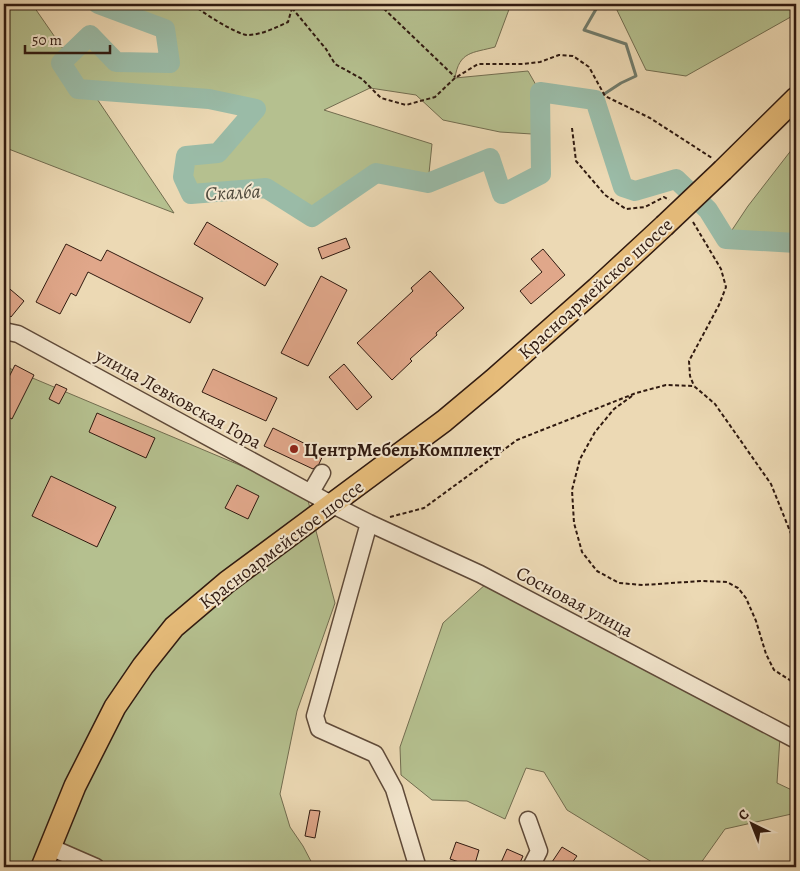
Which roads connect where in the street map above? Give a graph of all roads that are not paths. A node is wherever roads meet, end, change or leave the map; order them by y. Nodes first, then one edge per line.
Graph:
1 (796, 98) edge
2 (4, 331) edge
3 (322, 473) dead end
4 (310, 492) junction
5 (332, 504) junction
6 (369, 523) junction
7 (796, 740) edge
8 (528, 820) dead end
9 (50, 847) junction
10 (42, 867) edge
11 (96, 867) edge
12 (416, 867) edge
13 (531, 867) edge

1 - 5 main road, Красноармейское шоссе, bridge
2 - 4 street, улица Левковская Гора
3 - 4 street
4 - 5 street, улица Левковская Гора
5 - 6 street, Сосновая улица
5 - 9 main road, Красноармейское шоссе
6 - 7 street, Сосновая улица
6 - 12 street
8 - 13 street
9 - 10 main road, Красноармейское шоссе
9 - 11 street

